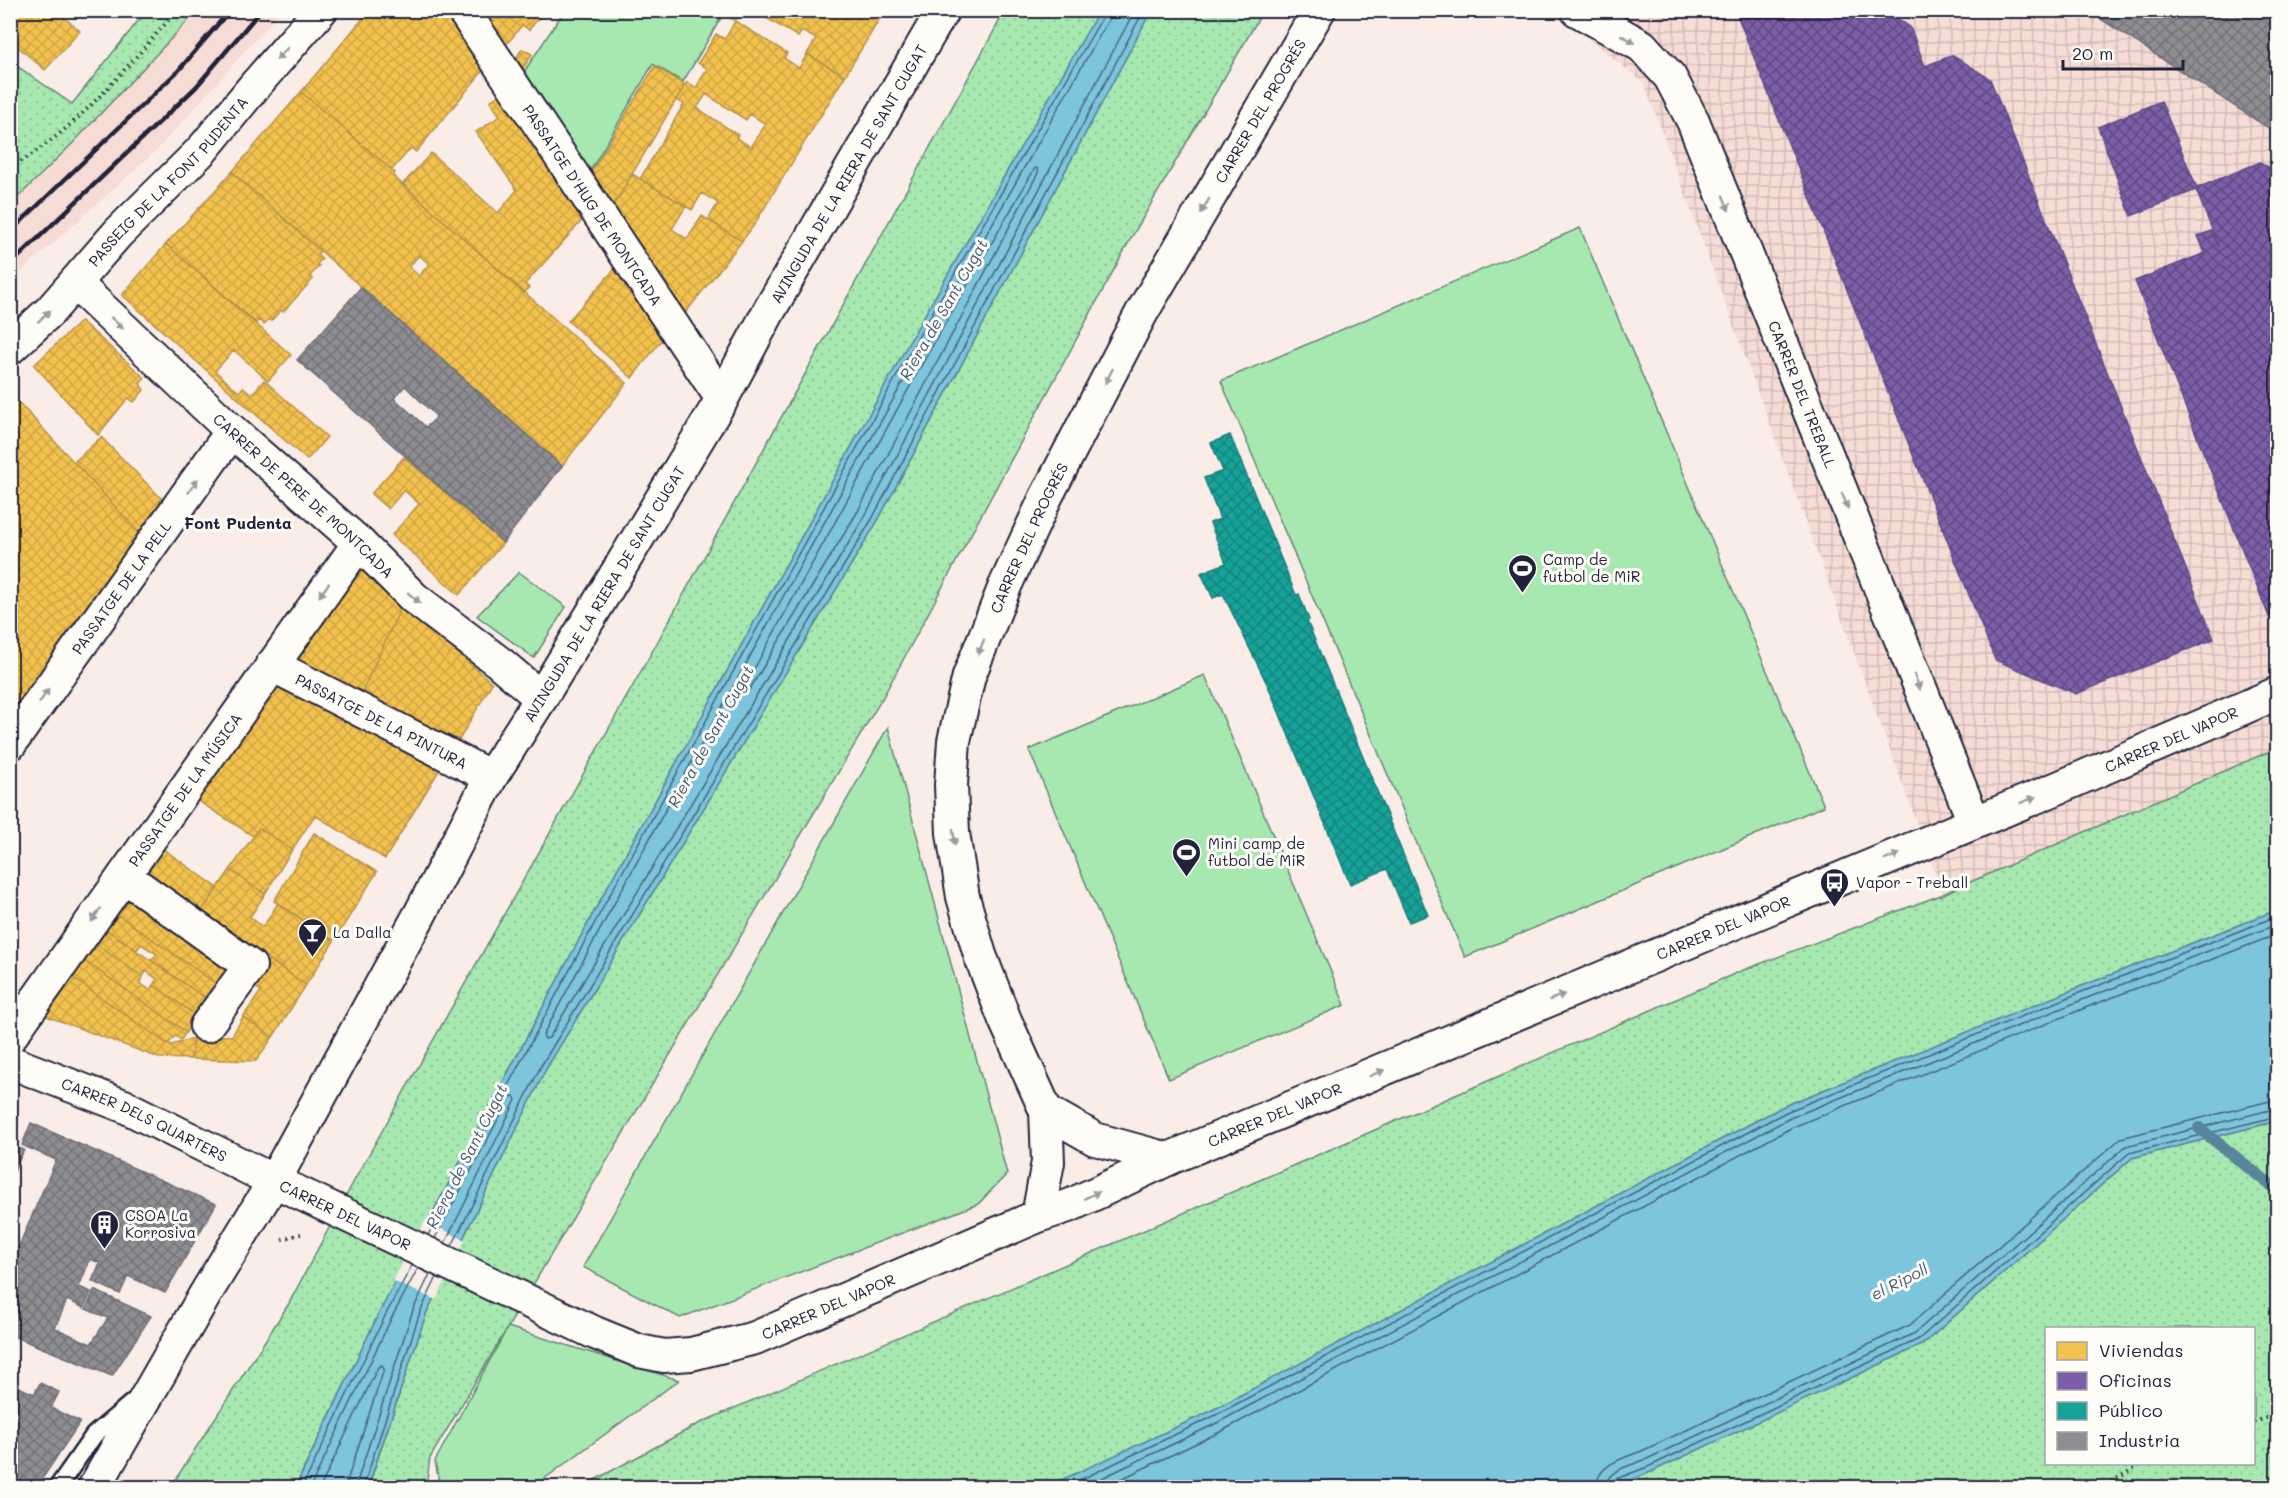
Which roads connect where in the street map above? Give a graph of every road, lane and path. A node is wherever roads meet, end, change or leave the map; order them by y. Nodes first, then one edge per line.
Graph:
1 (178, 10) edge
2 (321, 10) edge
3 (464, 10) edge
4 (943, 10) edge
5 (1319, 10) edge
6 (1577, 10) edge
7 (10, 167) edge
8 (75, 283) junction
9 (10, 348) edge
10 (722, 399) junction
11 (232, 431) junction
12 (359, 543) junction
13 (272, 665) junction
14 (2277, 693) edge
15 (541, 698) junction
16 (10, 744) edge
17 (491, 777) junction
18 (1974, 822) junction
19 (124, 876) junction
20 (206, 1026) dead end
21 (10, 1037) edge
22 (10, 1062) edge
23 (1046, 1111) junction
24 (1168, 1160) junction
25 (274, 1181) junction
26 (1038, 1216) junction
27 (153, 1385) junction
28 (2277, 1414) edge
29 (2255, 1421) edge
30 (2139, 1465) edge
31 (57, 1488) edge
32 (94, 1488) edge
33 (2102, 1488) edge

1 - 7 path
2 -> 8 street, PASSEIG DE LA FONT PUDENTA
3 - 10 street, PASSATGE D'HUG DE MONTCADA
4 - 10 street, AVINGUDA DE LA RIERA DE SANT CUGAT
5 -> 23 street, CARRER DEL PROGRÉS
6 -> 18 street, CARRER DEL TREBALL
9 -> 8 street, PASSEIG DE LA FONT PUDENTA
8 -> 11 street, CARRER DE PERE DE MONTCADA
10 - 15 street, AVINGUDA DE LA RIERA DE SANT CUGAT
11 - 12 street, CARRER DE PERE DE MONTCADA
16 -> 11 street, PASSATGE DE LA PELL
12 -> 13 street, PASSATGE DE LA MÚSICA
12 -> 15 street, CARRER DE PERE DE MONTCADA
13 - 17 street, PASSATGE DE LA PINTURA
13 - 19 street, PASSATGE DE LA MÚSICA
18 -> 14 street, CARRER DEL VAPOR
15 - 17 street, AVINGUDA DE LA RIERA DE SANT CUGAT
17 - 25 street, AVINGUDA DE LA RIERA DE SANT CUGAT
24 -> 18 street, CARRER DEL VAPOR
19 - 20 street
19 -> 21 street, PASSATGE DE LA MÚSICA
22 - 25 street, CARRER DELS QUARTERS
23 - 24 street
23 - 26 street, CARRER DEL PROGRÉS
26 -> 24 street, CARRER DEL VAPOR
25 - 26 street, CARRER DEL VAPOR
25 - 27 street, AVINGUDA DE LA RIERA DE SANT CUGAT
27 - 31 lane
27 - 32 street, AVINGUDA DE LA RIERA DE SANT CUGAT
28 - 29 path
30 - 33 path

